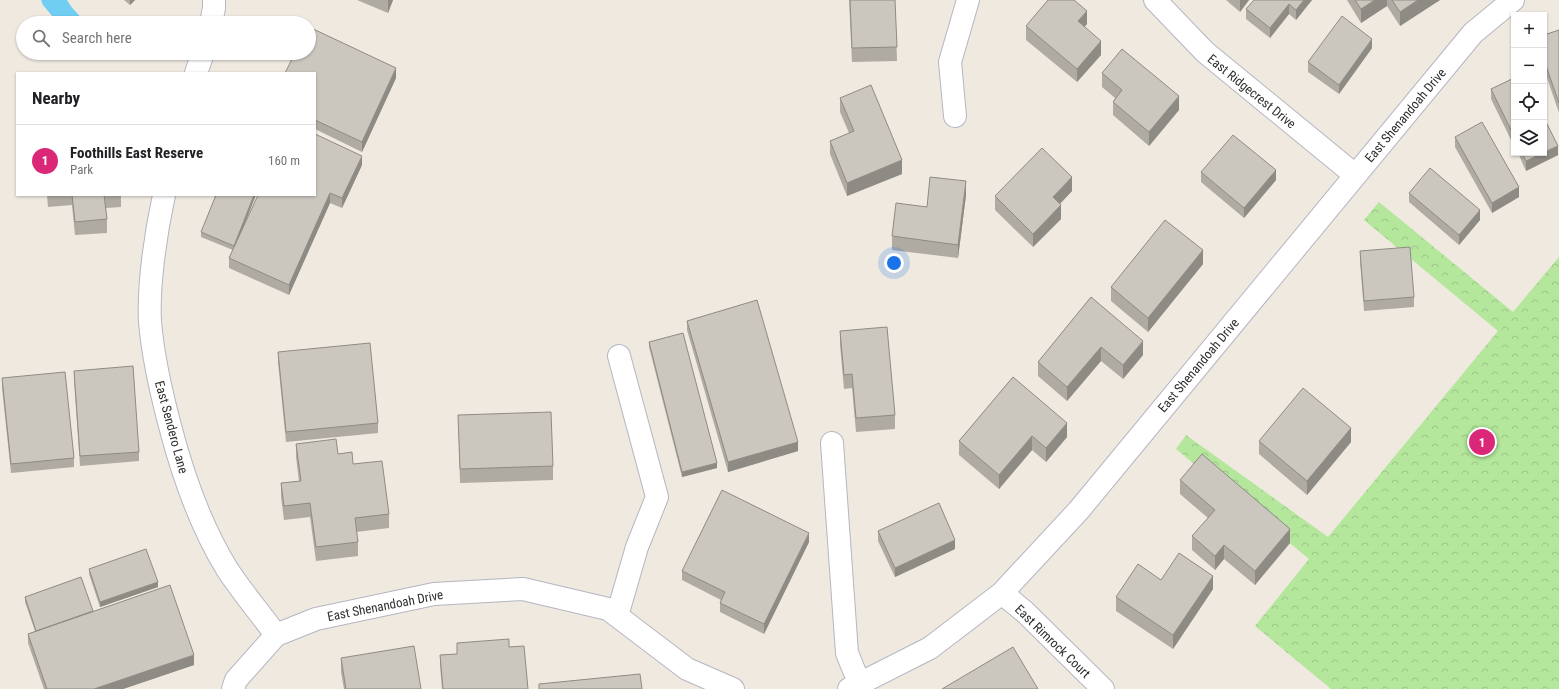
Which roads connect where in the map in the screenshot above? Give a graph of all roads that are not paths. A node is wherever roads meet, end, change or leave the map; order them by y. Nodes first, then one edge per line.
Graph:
1 (214, 0) edge
2 (968, 0) edge
3 (1156, 0) edge
4 (1513, 0) edge
5 (212, 16) edge
6 (201, 60) edge
7 (196, 72) edge
8 (955, 116) dead end
9 (1355, 175) junction
10 (164, 196) edge
11 (619, 356) dead end
12 (832, 443) dead end
13 (1002, 593) junction
14 (617, 616) junction
15 (276, 635) junction
16 (855, 687) edge
17 (233, 689) edge
18 (733, 689) edge
19 (1103, 689) edge

1 - 5 street
2 - 8 street
3 - 9 street, East Ridgecrest Drive
4 - 9 street, East Shenandoah Drive
6 - 7 street
9 - 13 street, East Shenandoah Drive
10 - 15 street, East Sendero Lane
11 - 14 street
12 - 16 street
13 - 16 street, East Shenandoah Drive
13 - 19 street, East Rimrock Court
14 - 15 street, East Shenandoah Drive
14 - 18 street, East Shenandoah Drive
15 - 17 street, East Shenandoah Drive

